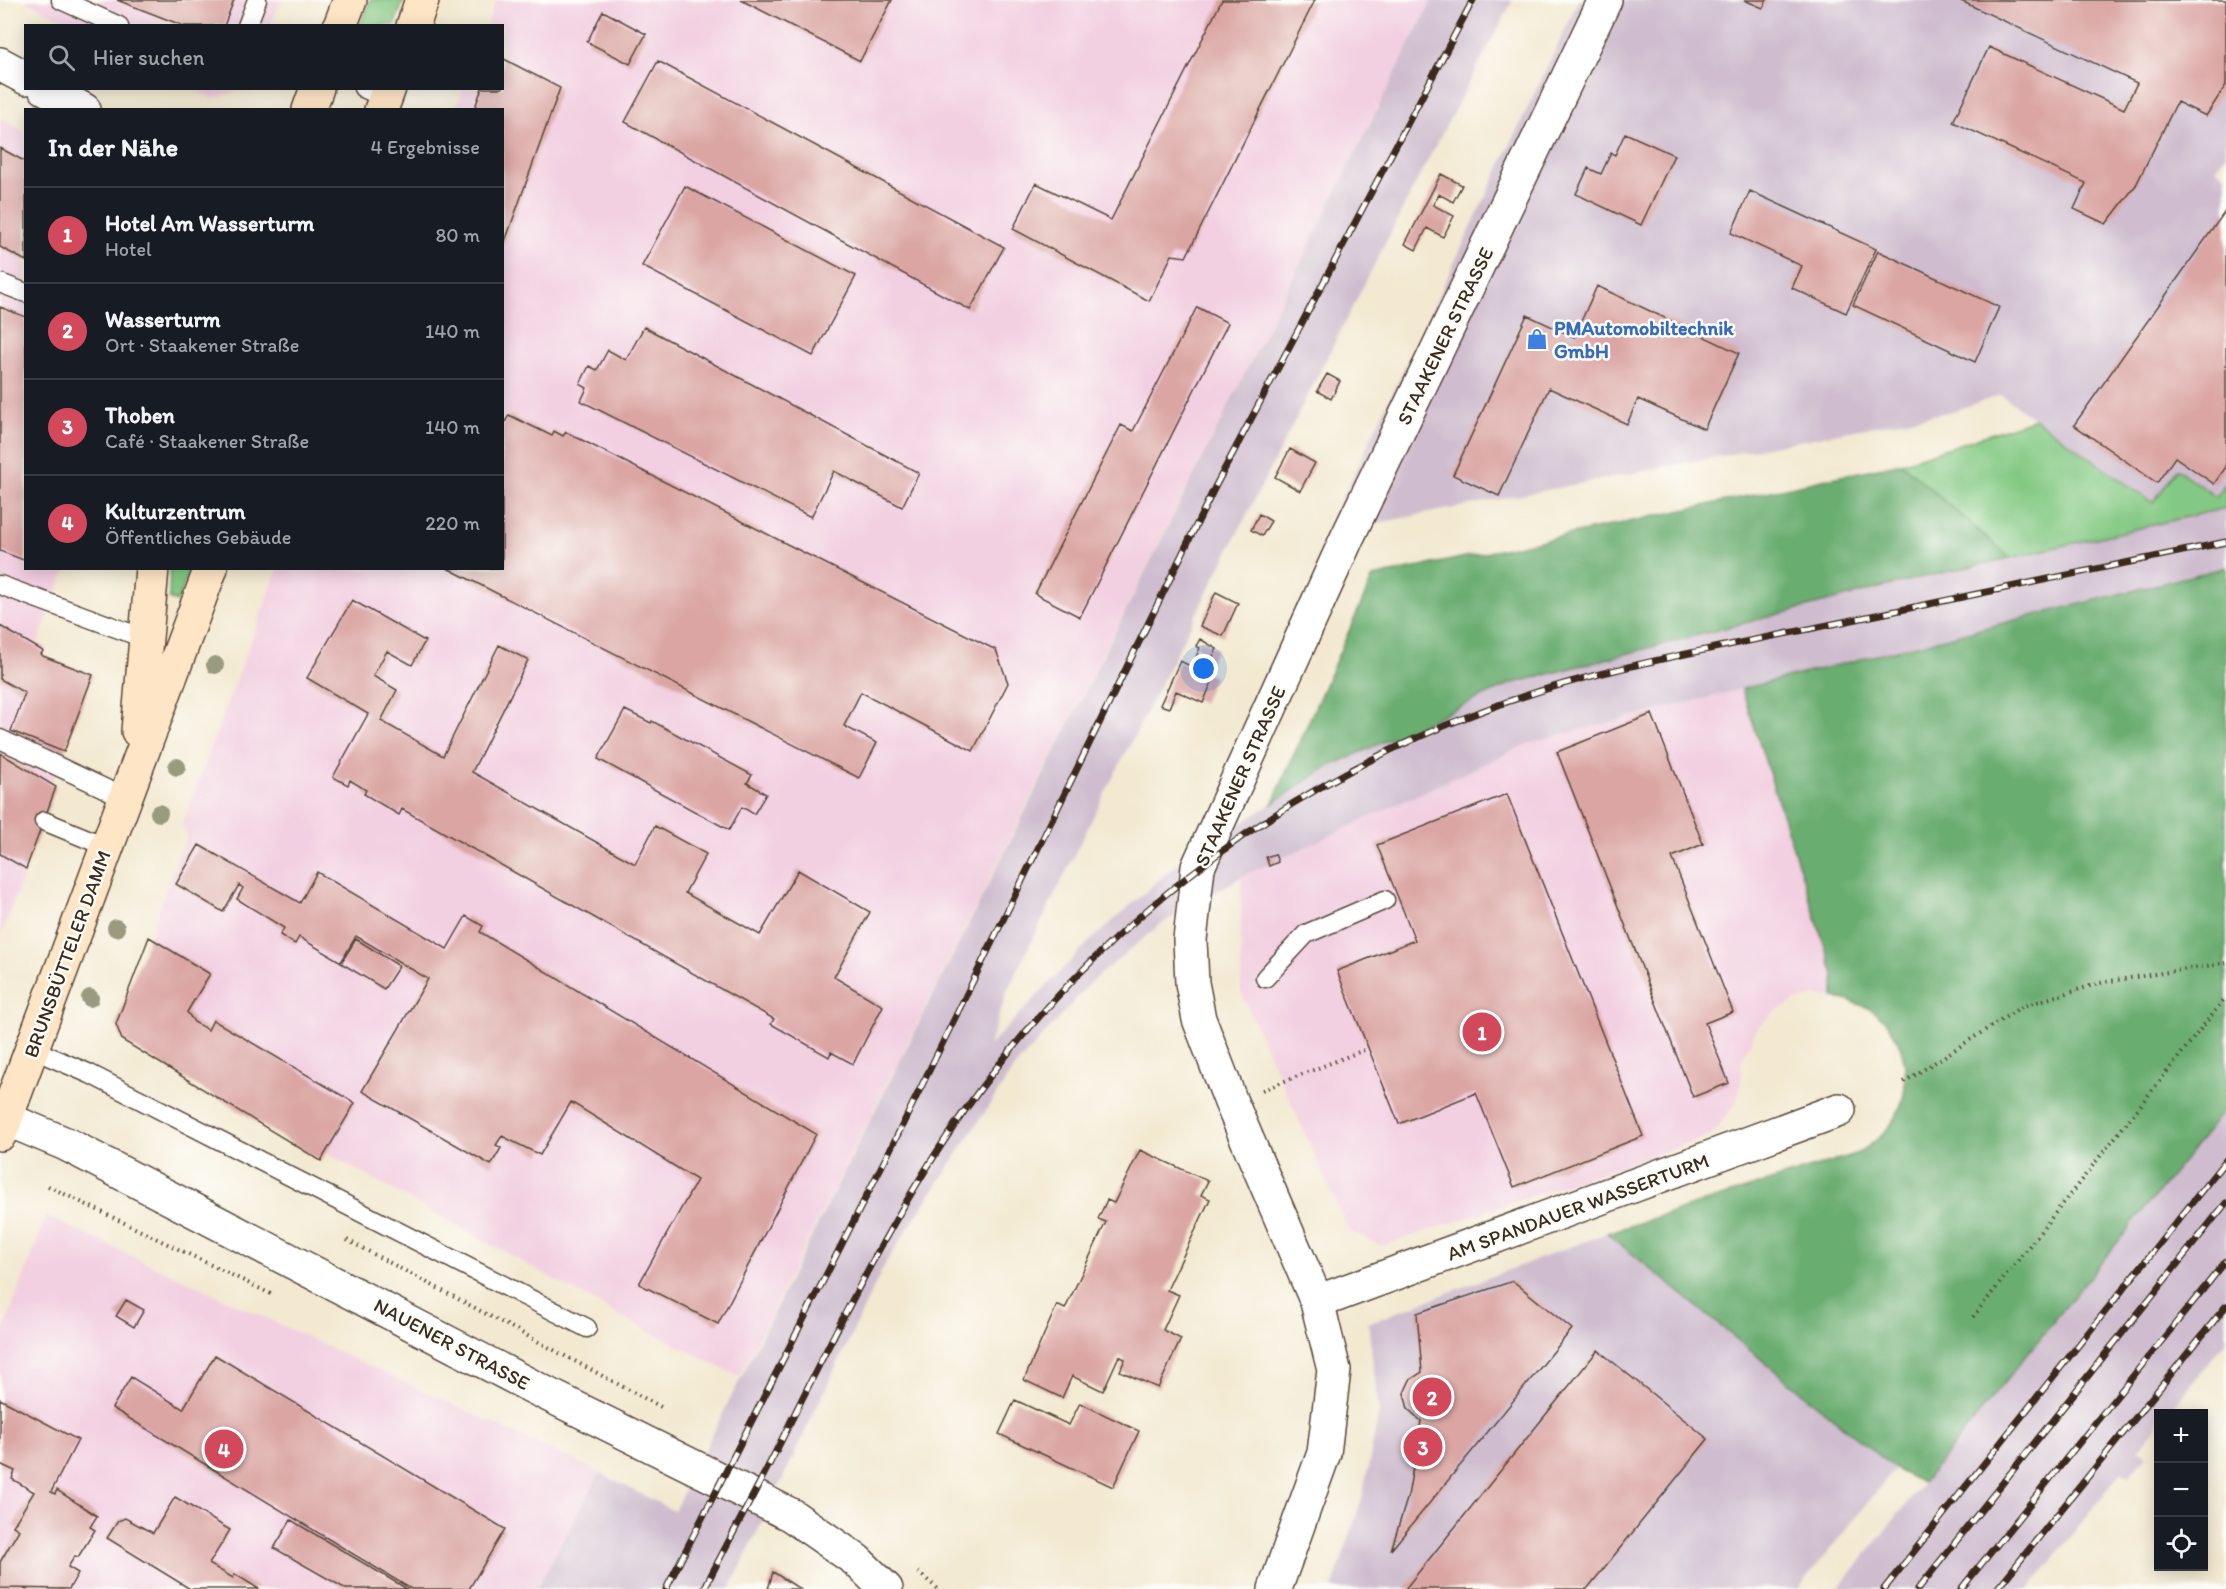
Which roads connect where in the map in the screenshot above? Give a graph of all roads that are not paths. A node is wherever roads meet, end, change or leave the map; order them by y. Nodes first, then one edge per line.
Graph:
1 (61, 0) edge
2 (257, 0) edge
3 (350, 0) edge
4 (422, 0) edge
5 (1605, 0) edge
6 (115, 24) edge
7 (248, 24) edge
8 (341, 24) edge
9 (414, 24) edge
10 (0, 64) edge
11 (24, 77) edge
12 (49, 90) edge
13 (316, 90) edge
14 (80, 108) edge
15 (310, 108) edge
16 (0, 283) edge
17 (24, 292) edge
18 (152, 570) edge
19 (210, 570) edge
20 (0, 585) edge
21 (146, 639) junction
22 (0, 739) edge
23 (130, 786) junction
24 (44, 821) dead end
25 (107, 847) junction
26 (1385, 900) dead end
27 (1265, 978) dead end
28 (32, 1049) junction
29 (1839, 1110) dead end
30 (3, 1127) edge
31 (1317, 1302) junction
32 (587, 1328) dead end
33 (886, 1589) edge
34 (1275, 1589) edge

1 - 6 lane
2 - 7 lane
3 - 8 main road
4 - 9 main road
5 - 31 street, STAAKENER STRASSE
10 - 11 street
12 - 14 street
13 - 15 main road
16 - 17 lane
18 - 21 main road, BRUNSBÜTTELER DAMM
19 - 23 main road, BRUNSBÜTTELER DAMM
20 - 21 lane
21 - 23 main road, BRUNSBÜTTELER DAMM
22 - 23 lane
23 - 25 main road, BRUNSBÜTTELER DAMM
24 - 25 lane
25 - 28 main road, BRUNSBÜTTELER DAMM
26 - 27 lane
28 - 30 main road, BRUNSBÜTTELER DAMM
28 - 32 lane
29 - 31 street, AM SPANDAUER WASSERTURM
30 - 33 street, NAUENER STRASSE
31 - 34 street, STAAKENER STRASSE

